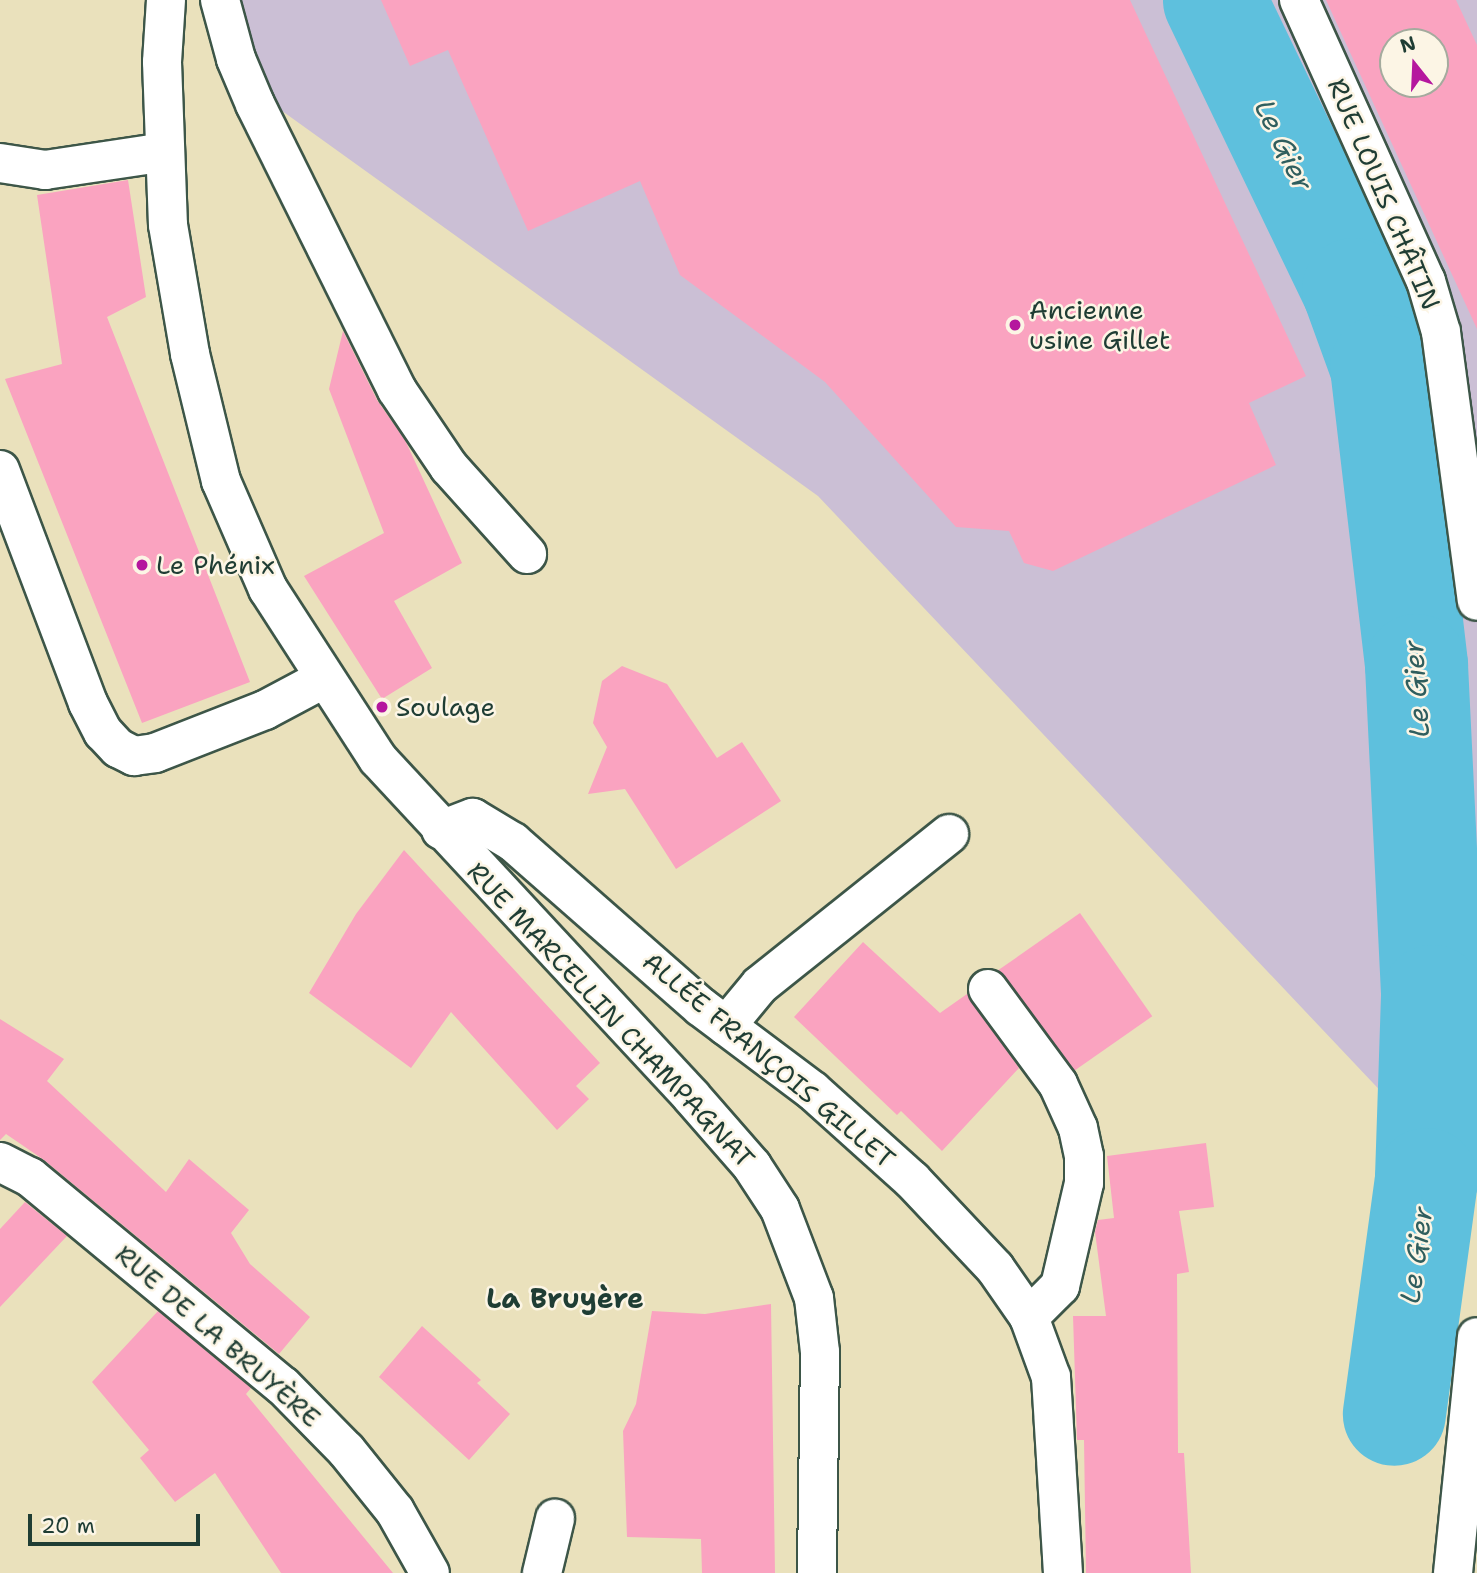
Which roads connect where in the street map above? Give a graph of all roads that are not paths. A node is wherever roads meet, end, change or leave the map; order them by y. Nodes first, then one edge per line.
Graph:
1 (166, 0) edge
2 (220, 0) edge
3 (1299, 0) edge
4 (165, 152) junction
5 (0, 163) edge
6 (0, 470) edge
7 (527, 554) dead end
8 (1477, 601) edge
9 (323, 679) junction
10 (441, 830) junction
11 (948, 834) dead end
12 (988, 989) dead end
13 (726, 1026) junction
14 (0, 1162) edge
15 (1029, 1317) junction
16 (1477, 1337) edge
17 (555, 1519) dead end
18 (430, 1573) edge
19 (542, 1573) edge
20 (817, 1573) edge
21 (1063, 1573) edge
22 (1453, 1573) edge

1 - 4 main road, RUE MARCELLIN CHAMPAGNAT
2 - 7 main road
3 - 8 main road, RUE LOUIS CHÂTIN
4 - 5 main road
4 - 9 main road, RUE MARCELLIN CHAMPAGNAT
6 - 9 main road
9 - 10 main road, RUE MARCELLIN CHAMPAGNAT
10 - 13 main road, ALLÉE FRANÇOIS GILLET
10 - 20 main road, RUE MARCELLIN CHAMPAGNAT
11 - 13 main road
12 - 15 main road
13 - 15 main road, ALLÉE FRANÇOIS GILLET
14 - 18 main road, RUE DE LA BRUYÈRE
15 - 21 main road, ALLÉE FRANÇOIS GILLET
16 - 22 main road
17 - 19 main road

